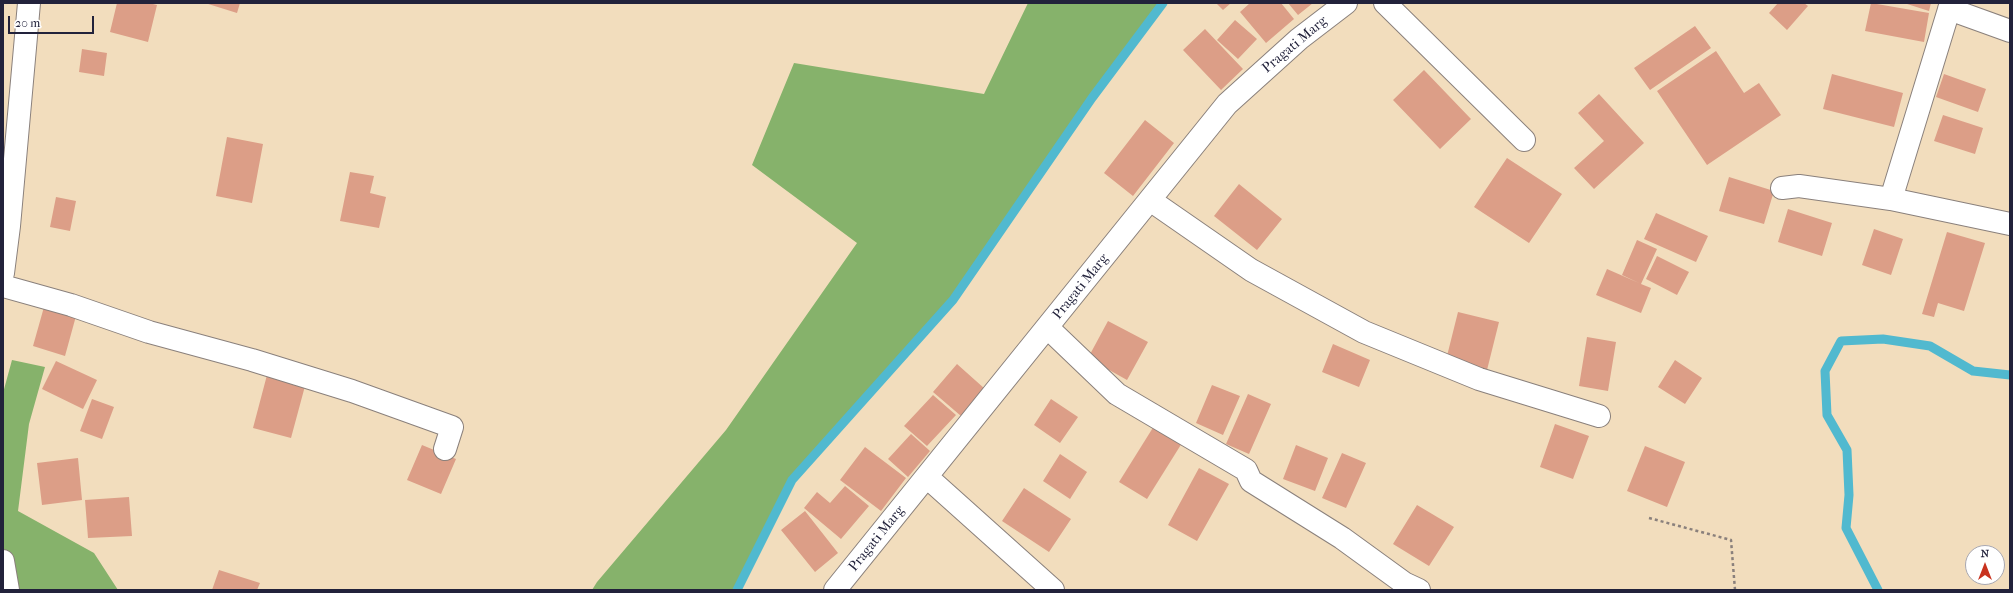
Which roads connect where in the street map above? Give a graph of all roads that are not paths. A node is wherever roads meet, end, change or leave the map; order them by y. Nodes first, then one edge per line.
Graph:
1 (29, 3) edge
2 (1346, 3) edge
3 (1385, 3) edge
4 (1950, 6) edge
5 (2010, 31) edge
6 (1524, 140) dead end
7 (1782, 188) dead end
8 (1891, 199) junction
9 (1150, 200) junction
10 (2010, 224) edge
11 (3, 273) edge
12 (3, 286) edge
13 (1048, 328) junction
14 (1599, 416) dead end
15 (445, 449) dead end
16 (927, 477) junction
17 (3, 560) edge
18 (8, 590) edge
19 (835, 590) edge
20 (1053, 590) edge
21 (1419, 590) edge

1 - 11 street
2 - 9 street, Pragati Marg
3 - 6 street
4 - 5 street
4 - 8 street
7 - 8 street
8 - 10 street
9 - 13 street, Pragati Marg
9 - 14 street
12 - 15 street
13 - 16 street, Pragati Marg
13 - 21 street
16 - 19 street, Pragati Marg
16 - 20 street
17 - 18 street

